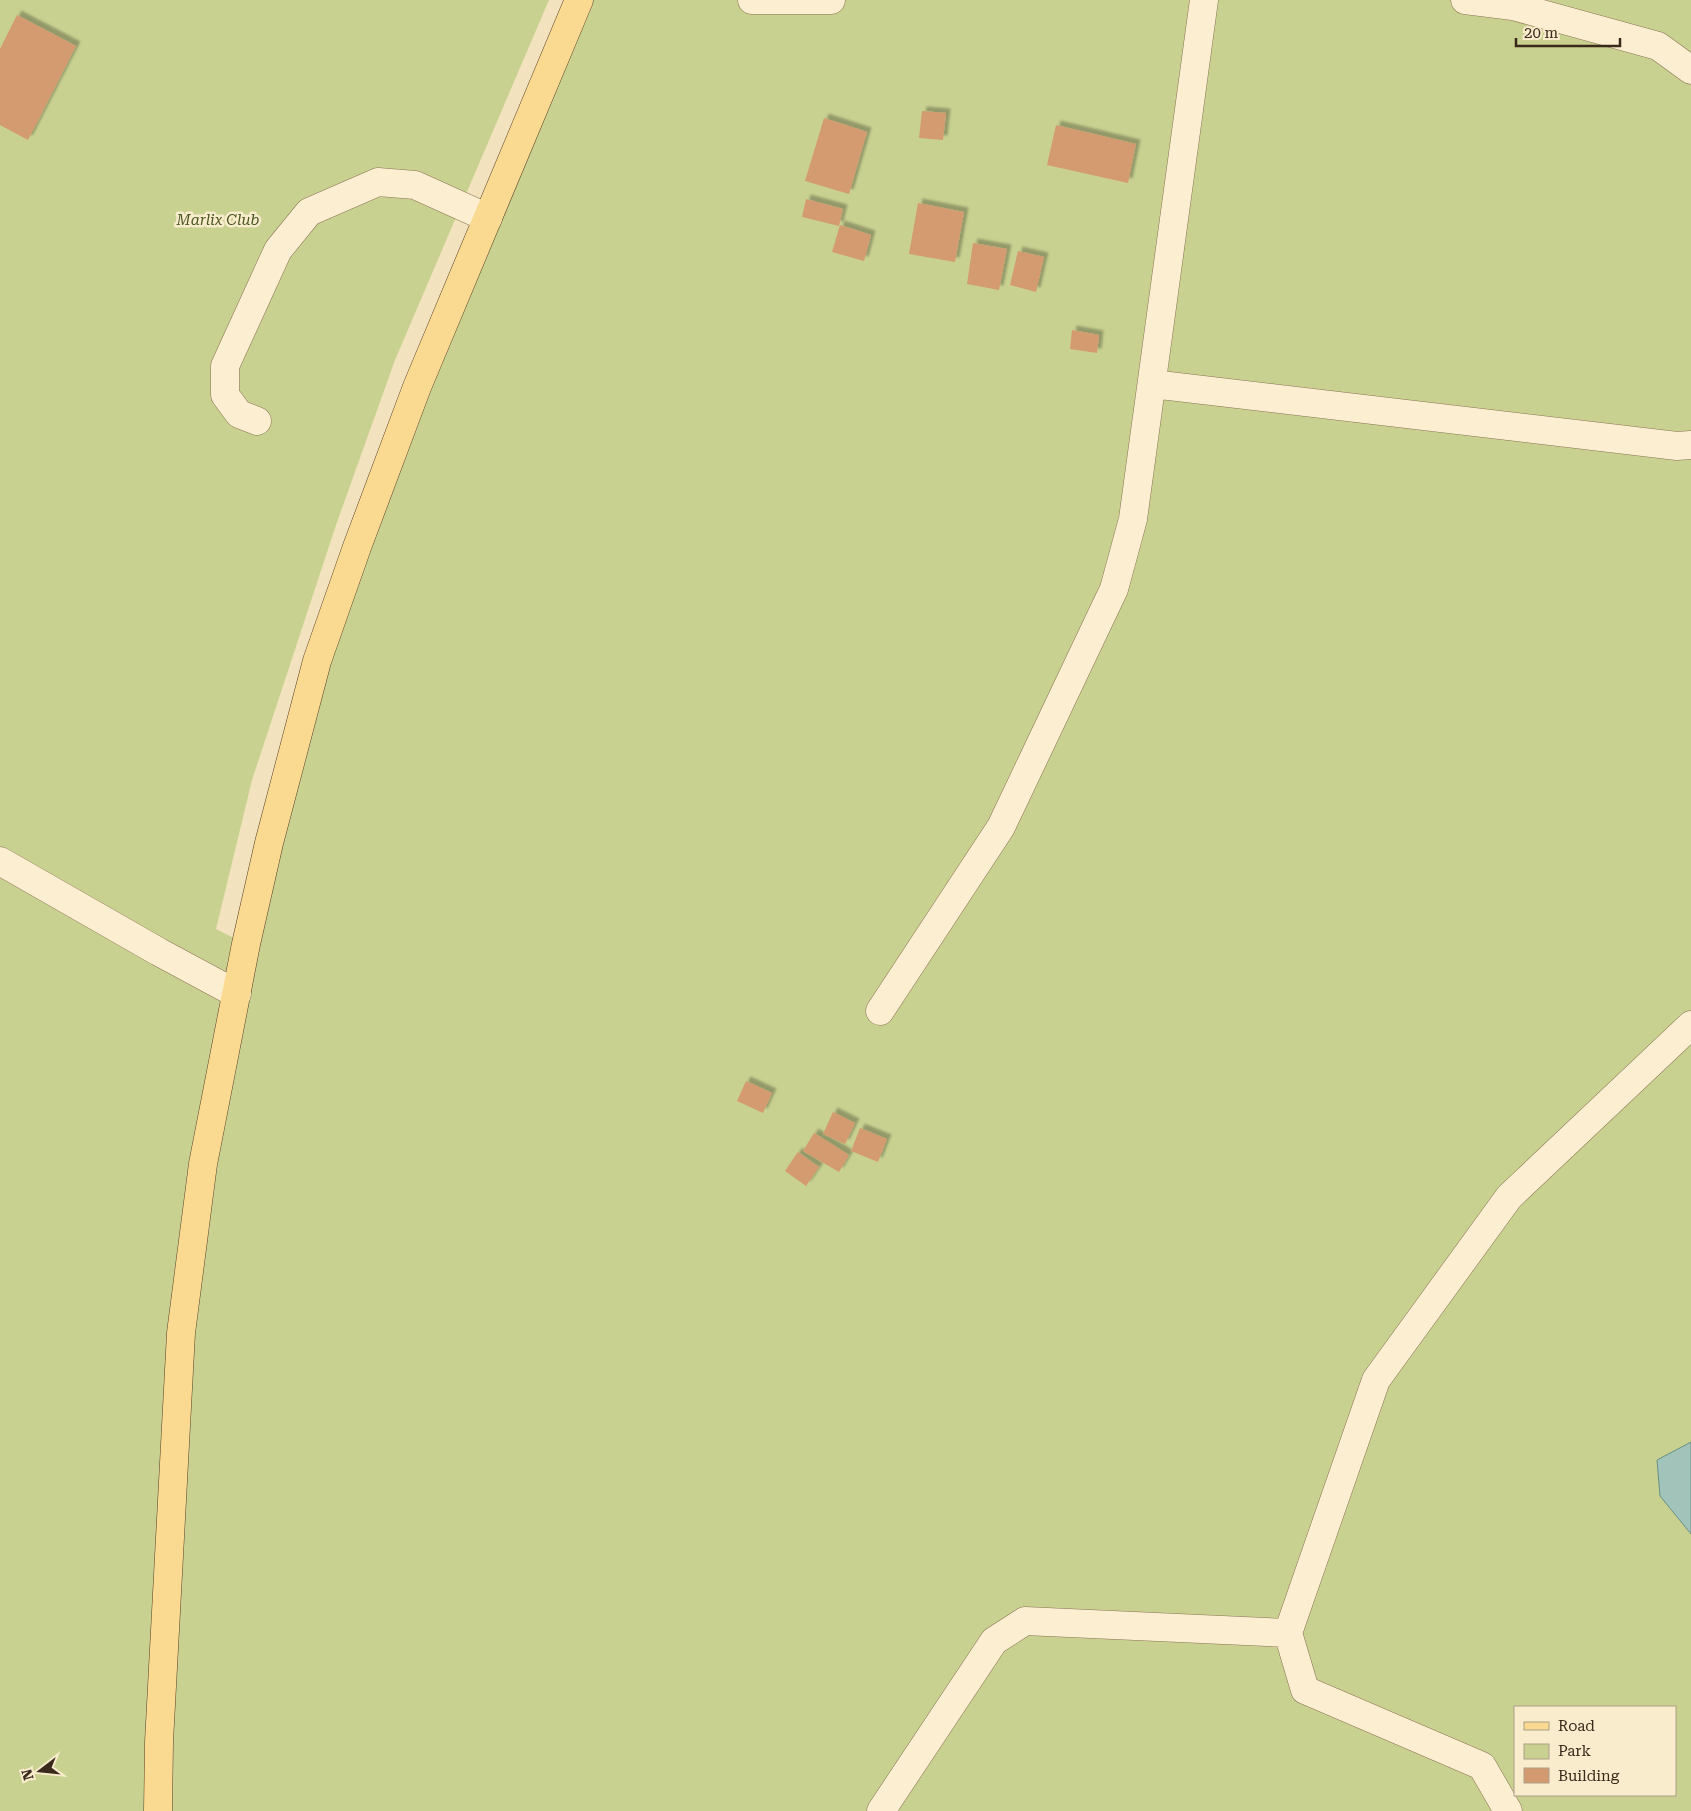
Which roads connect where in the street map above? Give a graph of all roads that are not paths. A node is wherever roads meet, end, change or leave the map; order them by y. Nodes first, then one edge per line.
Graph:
1 (579, 0) edge
2 (752, 0) edge
3 (831, 0) edge
4 (1204, 0) edge
5 (1465, 0) edge
6 (1691, 70) edge
7 (488, 218) junction
8 (1152, 384) junction
9 (257, 420) dead end
10 (1691, 445) edge
11 (0, 861) edge
12 (237, 994) junction
13 (880, 1011) dead end
14 (1691, 1025) edge
15 (1288, 1633) junction
16 (158, 1811) edge
17 (881, 1811) edge
18 (1508, 1811) edge

1 - 7 main road
2 - 3 street
4 - 8 street
5 - 6 street
7 - 9 street
7 - 12 main road
8 - 10 street
8 - 13 street
11 - 12 street
12 - 16 main road
14 - 15 street
15 - 17 street
15 - 18 street

